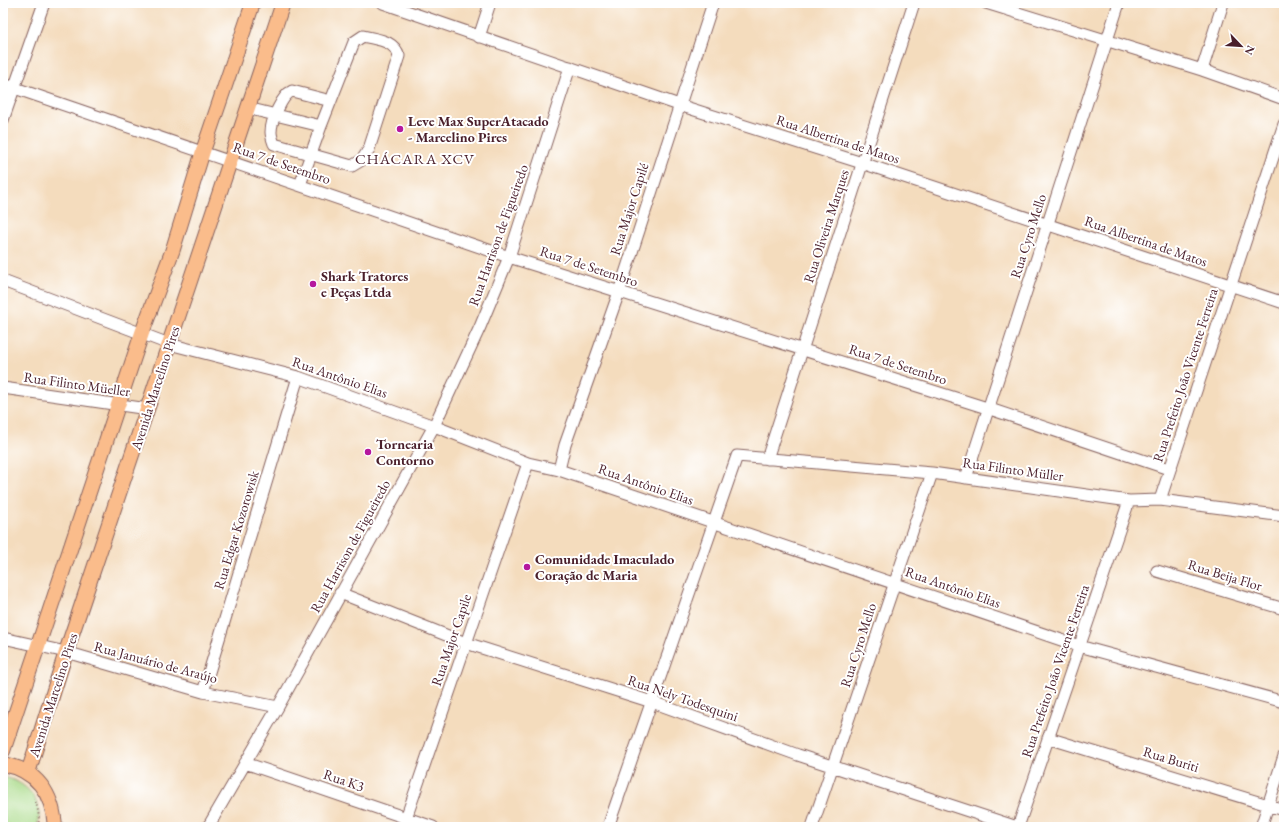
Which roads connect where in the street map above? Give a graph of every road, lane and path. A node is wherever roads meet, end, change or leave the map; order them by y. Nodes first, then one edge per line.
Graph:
1 (44, 3) edge
2 (253, 3) edge
3 (283, 3) edge
4 (383, 3) edge
5 (490, 3) edge
6 (713, 3) edge
7 (914, 3) edge
8 (986, 3) edge
9 (1119, 3) edge
10 (1223, 3) edge
11 (1018, 8) edge
12 (479, 37) junction
13 (1106, 42) junction
14 (570, 67) junction
15 (1202, 70) junction
16 (8, 86) edge
17 (1284, 99) edge
18 (331, 101) junction
19 (679, 105) junction
20 (247, 108) junction
21 (276, 114) junction
22 (3, 120) edge
23 (1284, 124) edge
24 (321, 126) junction
25 (203, 151) junction
26 (311, 154) junction
27 (230, 161) junction
28 (862, 162) junction
29 (300, 185) junction
30 (1048, 224) junction
31 (509, 257) junction
32 (3, 281) edge
33 (1230, 285) junction
34 (619, 292) junction
35 (1284, 303) edge
36 (142, 333) junction
37 (169, 344) junction
38 (803, 349) junction
39 (298, 377) junction
40 (3, 388) edge
41 (118, 406) junction
42 (987, 408) junction
43 (148, 409) junction
44 (434, 426) junction
45 (767, 459) junction
46 (528, 463) junction
47 (1169, 469) junction
48 (559, 470) junction
49 (932, 473) junction
50 (966, 478) junction
51 (1160, 500) junction
52 (1129, 501) junction
53 (1284, 516) edge
54 (715, 523) junction
55 (1157, 571) dead end
56 (894, 583) junction
57 (340, 593) junction
58 (1284, 609) edge
59 (3, 638) edge
60 (466, 643) junction
61 (1079, 646) junction
62 (37, 647) junction
63 (66, 652) junction
64 (203, 692) junction
65 (652, 702) junction
66 (1284, 702) edge
67 (278, 707) junction
68 (1048, 738) junction
69 (3, 751) edge
70 (1284, 756) edge
71 (245, 763) junction
72 (3, 764) edge
73 (833, 767) junction
74 (28, 773) junction
75 (30, 792) dead end
76 (1268, 805) junction
77 (1284, 810) edge
78 (404, 822) edge
79 (38, 827) edge
80 (55, 827) edge
81 (208, 827) edge
82 (433, 827) edge
83 (608, 827) edge
84 (812, 827) edge
85 (1017, 827) edge
86 (1261, 827) edge

1 - 16 street
2 - 25 main road, Avenida Marcelino Pires
3 - 20 main road, Avenida Marcelino Pires
4 - 12 street, Rua Albertina de Matos
5 - 12 street
6 - 19 street, Rua Major Capilé
7 - 28 street, Rua Oliveira Marques
8 - 11 street
9 - 13 street, Rua Cyro Mello
10 - 15 street
11 - 13 street
12 - 14 street, Rua Albertina de Matos
13 - 15 street
13 - 30 street, Rua Cyro Mello
14 - 19 street, Rua Albertina de Matos
14 - 31 street, Rua Harrison de Figueiredo
15 - 17 street
16 - 22 street
16 - 25 street, Rua 7 de Setembro
18 - 21 street
18 - 24 street
18 - 26 street
19 - 28 street, Rua Albertina de Matos
19 - 34 street, Rua Major Capilé
20 - 21 street
20 - 27 main road, Avenida Marcelino Pires
21 - 24 street
21 - 26 street
23 - 33 street, Rua Prefeito João Vicente Ferreira
24 - 26 street
25 - 27 street, Rua 7 de Setembro
25 - 36 main road, Avenida Marcelino Pires
26 - 29 street
27 - 29 street, Rua 7 de Setembro
27 - 37 main road, Avenida Marcelino Pires
28 - 30 street, Rua Albertina de Matos
28 - 38 street, Rua Oliveira Marques
29 - 31 street, Rua 7 de Setembro
30 - 33 street, Rua Albertina de Matos
30 - 42 street, Rua Cyro Mello
31 - 34 street, Rua 7 de Setembro
31 - 44 street, Rua Harrison de Figueiredo
32 - 36 street, Rua Antônio Elias
33 - 35 street, Rua Albertina de Matos
33 - 47 street, Rua Prefeito João Vicente Ferreira
34 - 38 street, Rua 7 de Setembro
34 - 48 street, Rua Major Capilé
36 - 37 street, Rua Antônio Elias
36 - 41 main road, Avenida Marcelino Pires
37 - 39 street, Rua Antônio Elias
37 - 43 main road, Avenida Marcelino Pires
38 - 42 street, Rua 7 de Setembro
38 - 45 street, Rua Oliveira Marques
39 - 44 street, Rua Antônio Elias
39 - 64 street, Rua Edgar Kozorowisk
40 - 41 street, Rua Filinto Müeller
41 - 43 street, Rua Filinto Müeller
41 - 62 main road, Avenida Marcelino Pires
42 - 47 street, Rua 7 de Setembro
42 - 50 street, Rua Cyro Mello
43 - 63 main road, Avenida Marcelino Pires
44 - 46 street, Rua Antônio Elias
44 - 57 street, Rua Harrison de Figueiredo
45 - 49 street, Rua Filinto Müller
45 - 54 street, Rua Filinto Müller
46 - 48 street, Rua Antônio Elias
46 - 60 street, Rua Major Capile
47 - 51 street, Rua Prefeito João Vicente Ferreira
48 - 54 street, Rua Antônio Elias
49 - 50 street, Rua Filinto Müller
49 - 56 street, Rua Cyro Mello
50 - 52 street, Rua Filinto Müller
51 - 52 street, Rua Filinto Müller
51 - 53 street, Rua Filinto Müller
52 - 61 street, Rua Prefeito João Vicente Ferreira
54 - 56 street, Rua Antônio Elias
54 - 65 street
55 - 58 street, Rua Beija Flor
56 - 61 street, Rua Antônio Elias
56 - 73 street, Rua Cyro Mello
57 - 60 street, Rua Nely Todesquini
57 - 67 street, Rua Harrison de Figueiredo
59 - 62 street, Rua Januário de Araújo
60 - 65 street, Rua Nely Todesquini
60 - 78 street, Rua Major Capile
61 - 66 street, Rua Antônio Elias
61 - 68 street, Rua Prefeito João Vicente Ferreira
62 - 63 street, Rua Januário de Araújo
62 - 69 main road, Avenida Marcelino Pires
63 - 64 street, Rua Januário de Araújo
63 - 74 main road, Avenida Marcelino Pires
64 - 67 street, Rua Januário de Araújo
65 - 73 street, Rua Nely Todesquini
65 - 83 street
67 - 71 street, Rua Harrison de Figueiredo
68 - 76 street, Rua Buriti
68 - 85 street, Rua Prefeito João Vicente Ferreira
70 - 76 street
71 - 78 street, Rua K3
71 - 81 street, Rua Harrison de Figueiredo
72 - 74 main road, Avenida Marcelino Pires
73 - 84 street, Rua Cyro Mello
73 - 85 street, Rua Nely Todesquini
74 - 80 main road, Avenida Marcelino Pires
75 - 79 path
76 - 77 street, Rua Buriti
76 - 86 street
78 - 82 street, Rua K3

